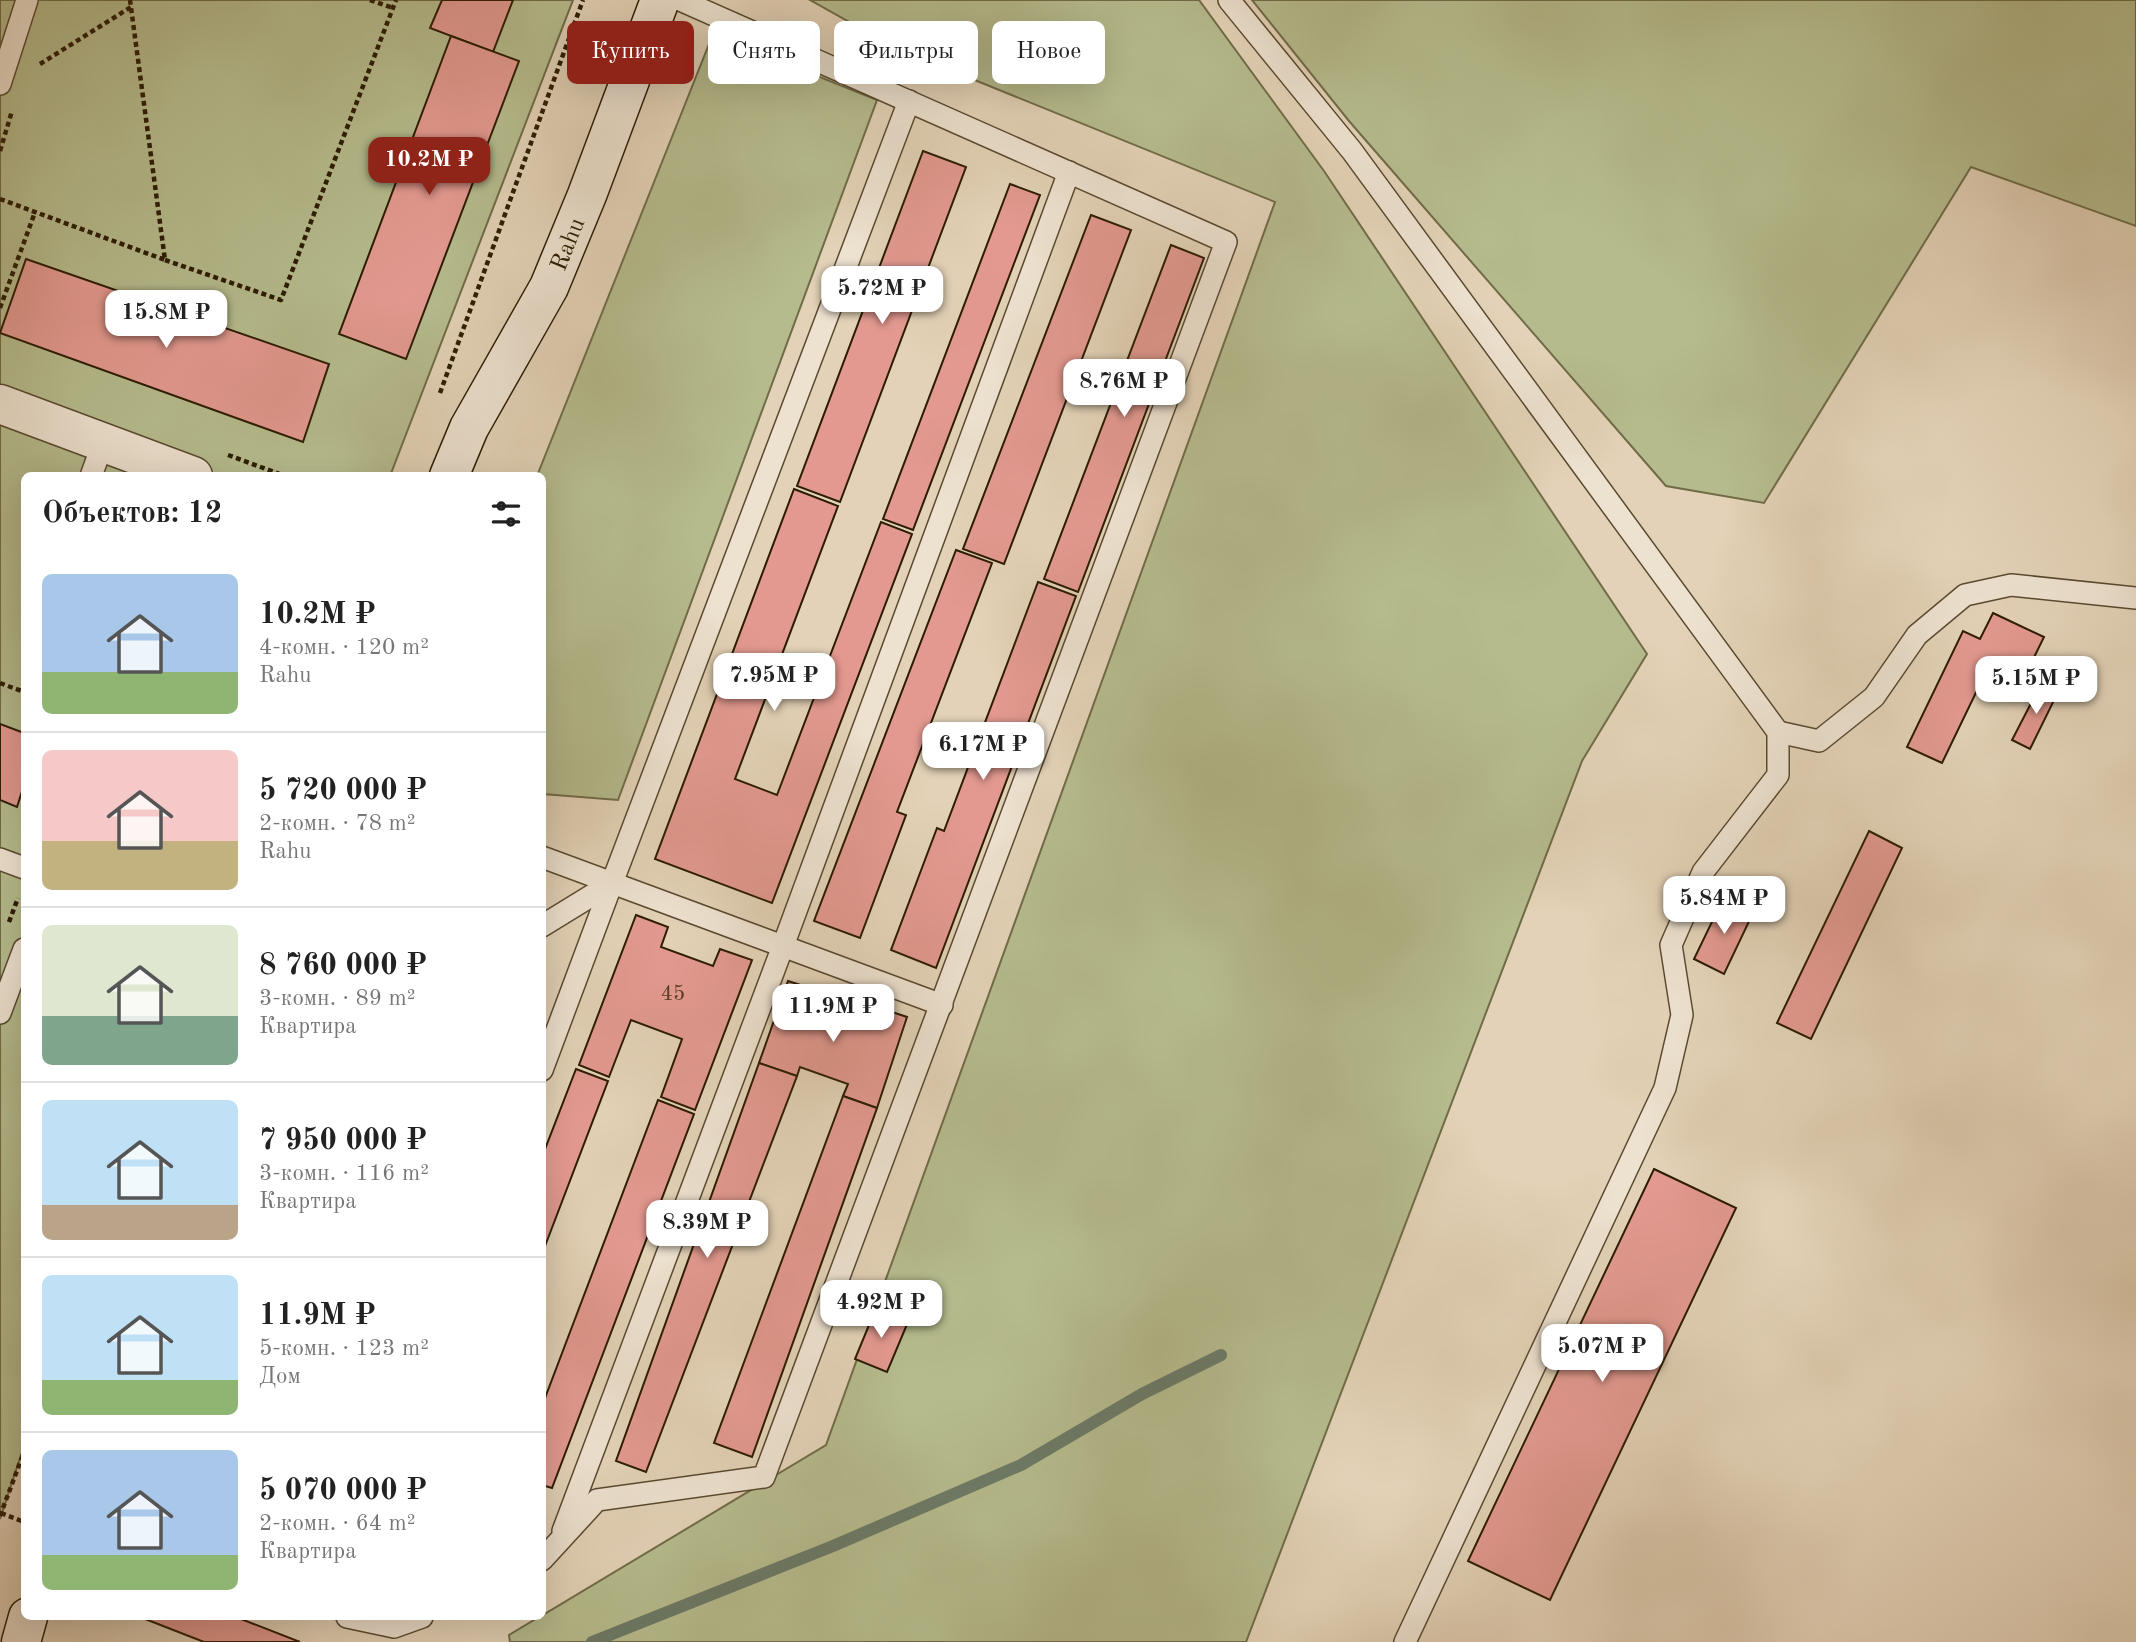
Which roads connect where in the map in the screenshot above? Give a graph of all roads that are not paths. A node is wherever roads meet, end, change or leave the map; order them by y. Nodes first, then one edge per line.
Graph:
1 (27, 0) edge
2 (660, 0) edge
3 (680, 0) edge
4 (1230, 0) edge
5 (0, 84) edge
6 (909, 101) junction
7 (1069, 172) junction
8 (0, 404) edge
9 (97, 459) edge
10 (170, 472) edge
11 (451, 472) edge
12 (2136, 598) edge
13 (1778, 732) junction
14 (546, 858) edge
15 (0, 859) edge
16 (21, 867) edge
17 (612, 883) junction
18 (546, 924) edge
19 (783, 946) junction
20 (21, 957) edge
21 (942, 1005) junction
22 (0, 1013) edge
23 (546, 1058) edge
24 (559, 1542) junction
25 (546, 1556) edge
26 (27, 1620) edge
27 (361, 1620) edge
28 (414, 1620) edge
29 (21, 1642) edge
30 (1405, 1642) edge

1 - 5 lane
2 - 11 main road, Rahu
3 - 6 lane
4 - 13 lane
6 - 7 lane
6 - 17 lane
7 - 19 lane
7 - 21 lane
8 - 9 main road
9 - 10 main road
12 - 13 lane
13 - 30 lane
14 - 17 lane
15 - 16 lane
17 - 18 lane
17 - 19 lane
17 - 23 lane
19 - 21 lane
19 - 24 lane
20 - 22 lane
21 - 24 lane
24 - 25 lane
26 - 29 main road
27 - 28 lane

